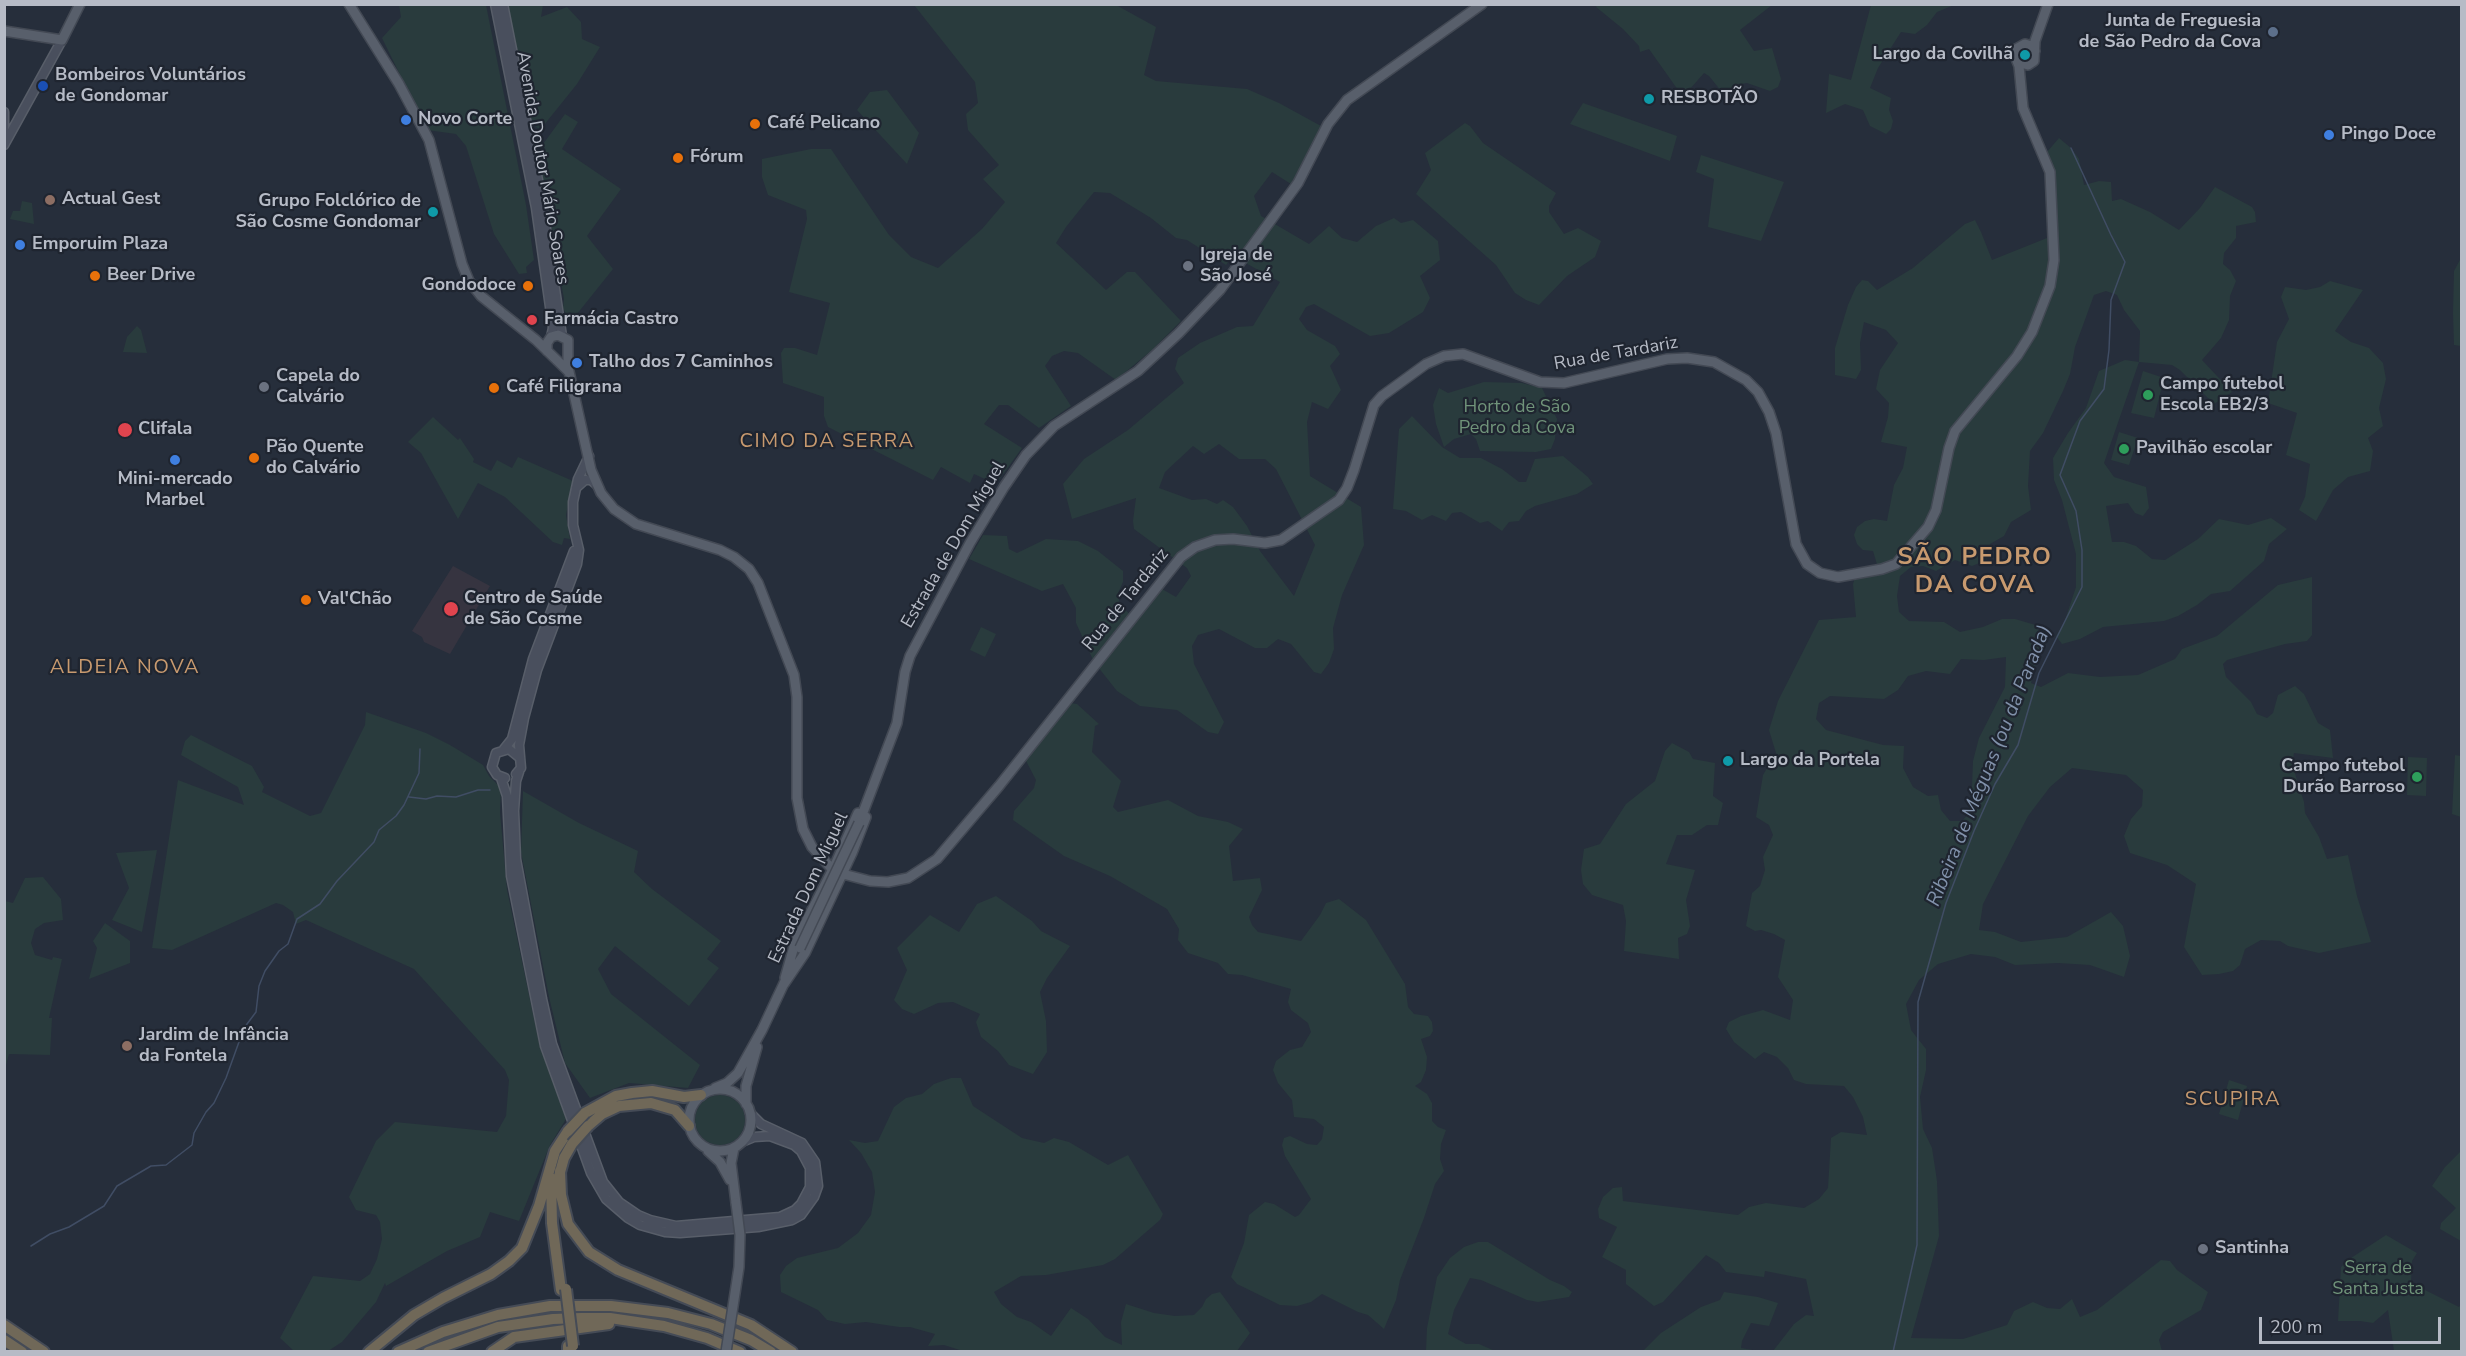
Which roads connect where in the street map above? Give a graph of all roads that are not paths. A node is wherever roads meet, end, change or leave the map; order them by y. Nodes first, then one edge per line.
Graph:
1 (80, 4) edge
2 (350, 4) edge
3 (495, 4) edge
4 (503, 4) edge
5 (1482, 4) edge
6 (2048, 5) edge
7 (4, 31) edge
8 (2038, 33) junction
9 (62, 40) junction
10 (2025, 44) junction
11 (2035, 51) junction
12 (2021, 64) junction
13 (4, 112) edge
14 (5, 126) edge
15 (14, 128) junction
16 (4, 132) edge
17 (4, 145) edge
18 (562, 336) junction
19 (550, 339) junction
20 (536, 340) junction
21 (547, 351) junction
22 (568, 352) junction
23 (555, 358) junction
24 (571, 376) junction
25 (590, 456) junction
26 (597, 485) junction
27 (575, 488) junction
28 (576, 537) junction
29 (504, 749) junction
30 (520, 758) junction
31 (884, 759) joint
32 (519, 772) junction
33 (501, 778) junction
34 (871, 794) junction
35 (833, 869) junction
36 (842, 874) junction
37 (784, 984) junction
38 (762, 1030) junction
39 (706, 1092) junction
40 (747, 1104) junction
41 (750, 1113) junction
42 (689, 1125) junction
43 (561, 1140) junction
44 (738, 1145) junction
45 (704, 1147) junction
46 (560, 1171) junction
47 (732, 1186) junction
48 (563, 1290) junction
49 (631, 1323) junction
50 (4, 1325) edge
51 (4, 1340) edge
52 (571, 1349) edge
53 (22, 1352) edge
54 (44, 1352) edge
55 (369, 1352) edge
56 (398, 1352) edge
57 (428, 1352) edge
58 (492, 1352) edge
59 (726, 1352) edge
60 (740, 1352) edge
61 (771, 1352) edge
62 (792, 1352) edge

1 - 9 main road
2 - 20 main road
3 - 19 main road, Avenida Doutor Mário Soares
4 - 18 main road, Avenida Doutor Mário Soares
5 - 31 main road, Estrada de Dom Miguel
6 - 8 main road
7 - 9 main road
8 - 10 main road
8 - 11 main road
9 - 15 main road
10 - 11 main road
10 - 12 main road
11 - 12 main road
12 - 36 main road, Rua de Tardariz
13 - 14 main road
14 - 15 main road
14 - 16 main road
15 - 17 main road
18 - 19 main road
18 - 22 main road
19 - 20 main road
19 - 21 main road
20 - 21 main road
21 - 23 main road
22 - 23 main road
22 - 24 main road
23 - 24 main road
24 - 25 main road
25 - 26 main road
25 - 27 main road
26 - 27 main road
26 - 35 main road
27 - 28 main road
28 - 29 main road
28 - 30 main road
29 - 30 main road
29 - 33 main road
30 - 32 main road
31 - 34 main road, Estrada Dom Miguel
32 - 33 main road
32 - 44 main road
33 - 41 main road
34 - 35 main road
34 - 36 main road
34 - 37 main road, Estrada Dom Miguel, bridge
35 - 36 main road
35 - 37 main road
36 - 37 main road
37 - 38 main road, Estrada Dom Miguel
38 - 39 main road, Estrada Dom Miguel
38 - 40 main road, Estrada Dom Miguel
39 - 40 main road
39 - 42 main road
39 - 43 highway, bridge
40 - 41 main road
41 - 44 main road
42 - 45 main road
42 - 46 highway, bridge
43 - 48 highway
43 - 55 highway
44 - 45 main road
44 - 47 main road
45 - 47 main road
46 - 48 highway
46 - 62 highway
47 - 59 main road, bridge
48 - 52 highway, bridge
49 - 57 highway
49 - 58 highway
49 - 60 highway
50 - 54 highway
51 - 53 highway
56 - 61 highway

